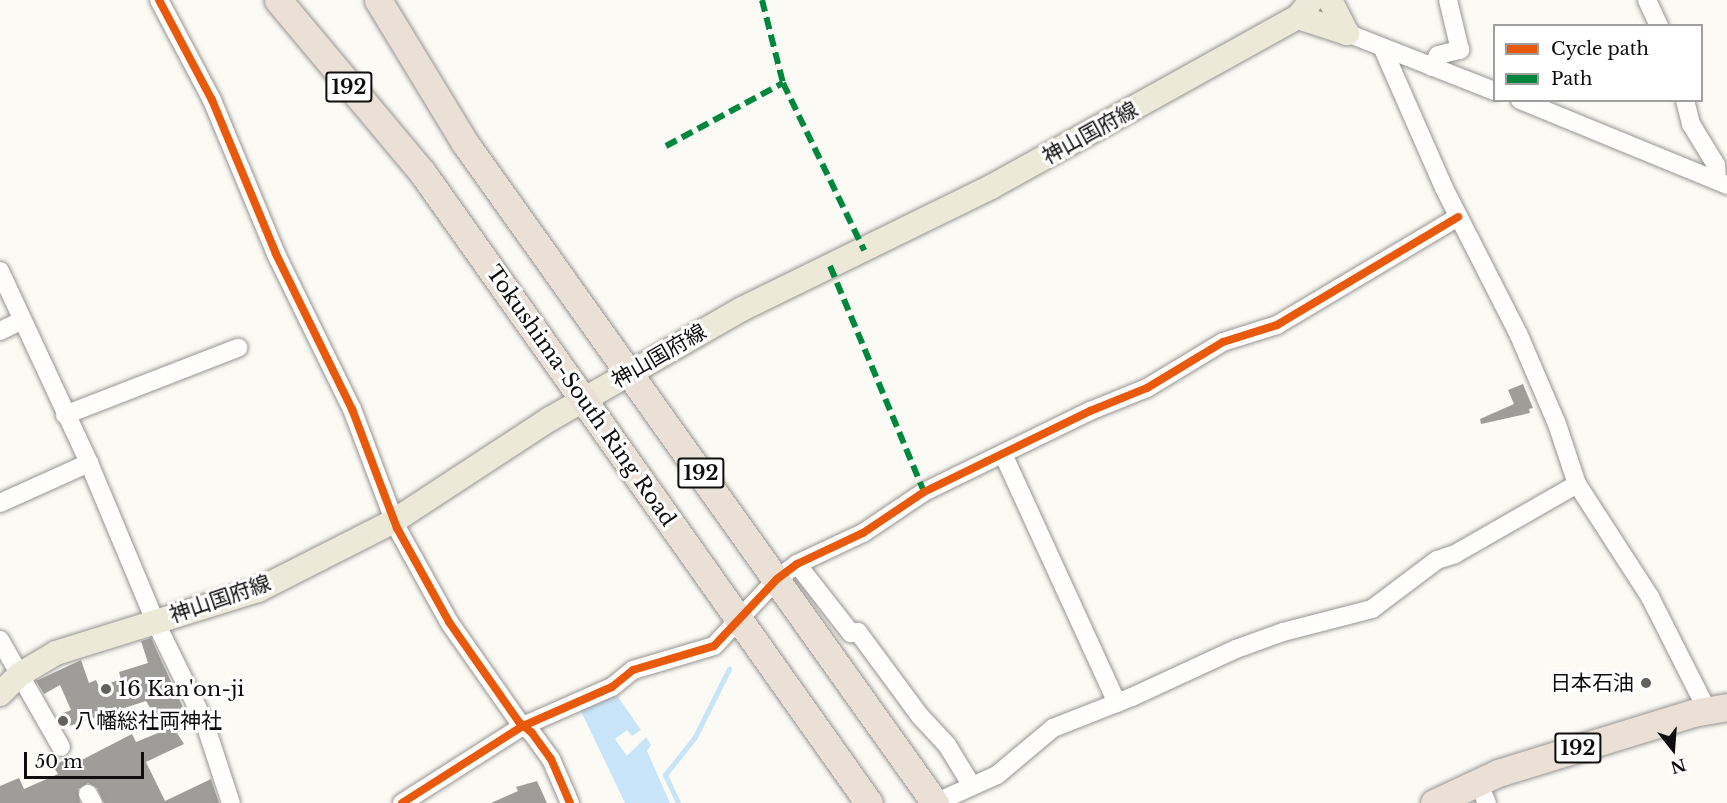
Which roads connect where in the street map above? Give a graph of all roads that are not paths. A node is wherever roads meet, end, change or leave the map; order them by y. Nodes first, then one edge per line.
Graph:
1 (159, 0) edge
2 (278, 0) edge
3 (378, 0) edge
4 (1330, 0) edge
5 (1448, 0) edge
6 (1647, 0) edge
7 (1305, 9) edge
8 (1658, 24) edge
9 (1347, 33) junction
10 (1383, 49) junction
11 (1432, 67) junction
12 (1493, 91) edge
13 (1525, 102) edge
14 (1686, 102) edge
15 (1724, 178) edge
16 (1458, 217) junction
17 (0, 271) edge
18 (23, 320) junction
19 (0, 331) edge
20 (238, 348) dead end
21 (629, 374) junction
22 (584, 399) junction
23 (65, 414) junction
24 (1003, 454) junction
25 (89, 463) junction
26 (1576, 484) junction
27 (0, 503) edge
28 (394, 521) junction
29 (787, 572) junction
30 (155, 621) junction
31 (740, 622) junction
32 (0, 640) edge
33 (20, 675) junction
34 (0, 694) edge
35 (1117, 703) junction
36 (1717, 708) edge
37 (523, 726) junction
38 (61, 747) dead end
39 (972, 786) junction
40 (1482, 793) edge
41 (231, 803) edge
42 (402, 803) edge
43 (570, 803) edge
44 (869, 803) edge
45 (935, 803) edge
46 (1434, 803) edge

1 - 28 street
2 - 22 highway, Tokushima-South Ring Road / 192
3 - 21 highway, 192
4 - 9 main road
5 - 11 street
6 - 8 street
7 - 9 main road
7 - 21 main road, 神山国府線
9 - 10 street
10 - 11 street
10 - 16 street
11 - 12 street
13 - 15 street
14 - 15 street
16 - 24 street
16 - 26 street
17 - 18 street
18 - 19 street
18 - 23 street
20 - 23 street
21 - 22 main road, 神山国府線
21 - 29 highway, 192
22 - 28 main road, 神山国府線
22 - 31 highway, Tokushima-South Ring Road / 192
23 - 25 street
24 - 29 street
24 - 35 street
25 - 27 street
25 - 30 street
26 - 35 street
26 - 36 street
28 - 30 main road, 神山国府線
28 - 37 street
29 - 31 street
29 - 39 street
29 - 45 highway, 192
30 - 33 main road, 神山国府線
30 - 41 street
31 - 37 street
31 - 44 highway, Tokushima-South Ring Road / 192
32 - 33 street
33 - 34 main road, 神山国府線
33 - 38 street
35 - 39 street
36 - 40 highway, 192
37 - 42 street
37 - 43 street
39 - 45 street
40 - 46 highway, 192

